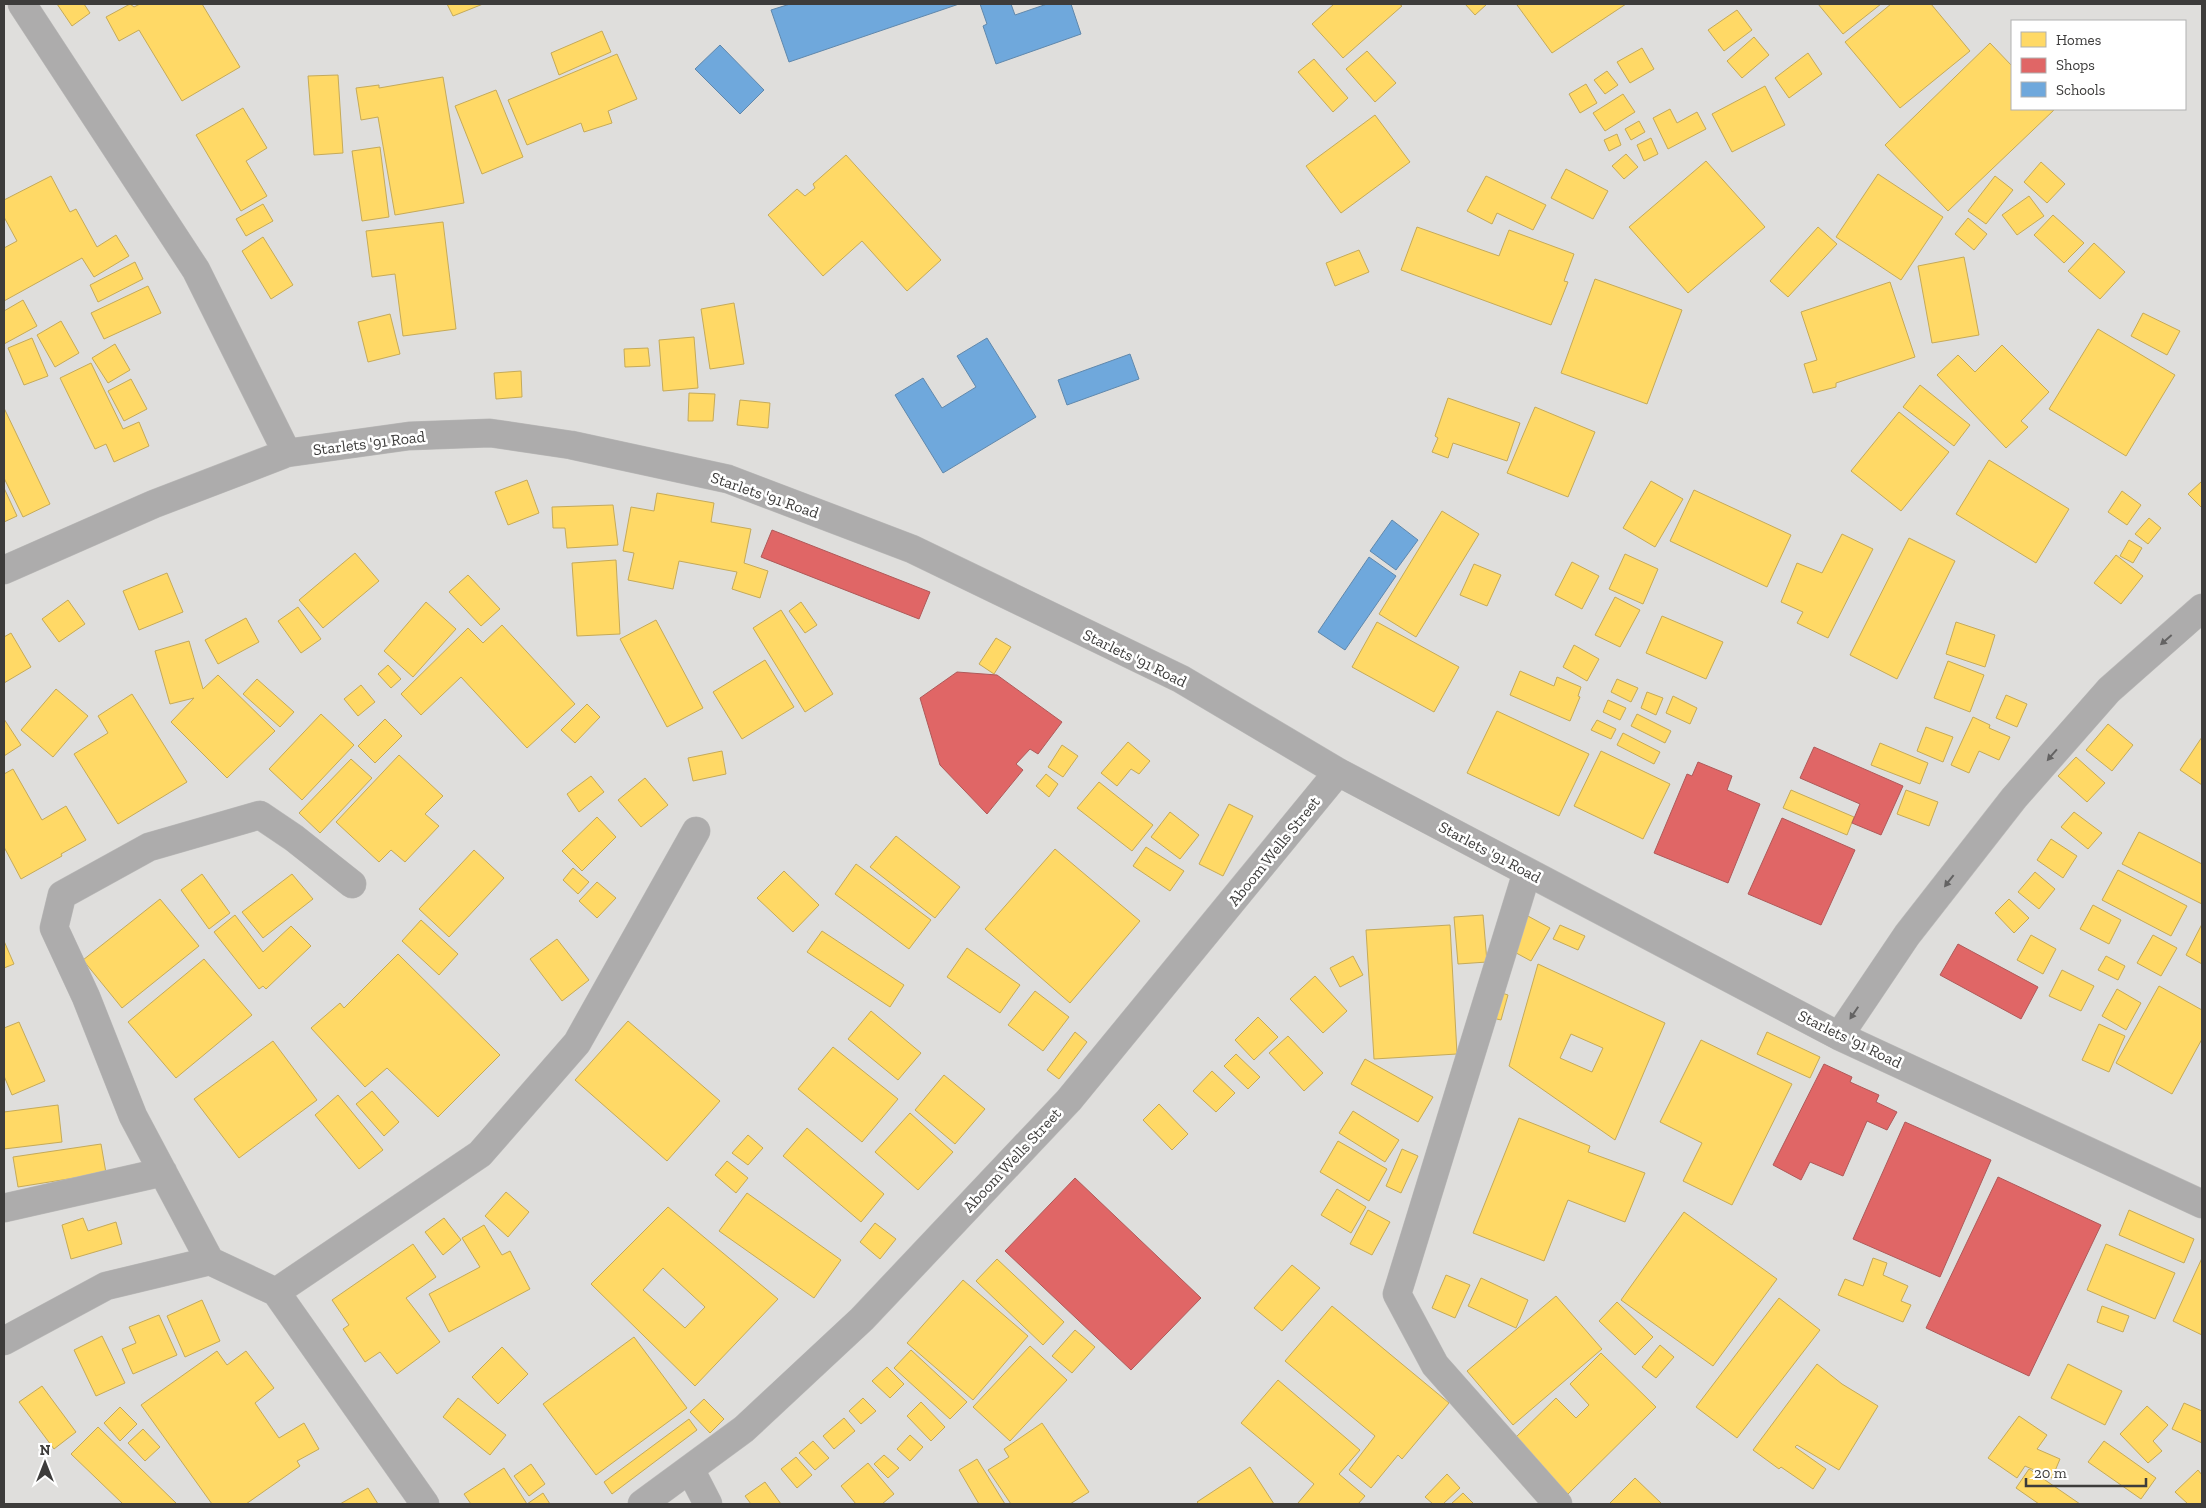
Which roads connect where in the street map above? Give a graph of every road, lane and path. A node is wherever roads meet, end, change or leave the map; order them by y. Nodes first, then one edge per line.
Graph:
1 (22, 4) edge
2 (287, 453) junction
3 (4, 570) edge
4 (2202, 608) edge
5 (1338, 772) junction
6 (696, 831) dead end
7 (1527, 872) junction
8 (352, 884) dead end
9 (1839, 1036) junction
10 (163, 1172) junction
11 (2202, 1204) edge
12 (4, 1208) edge
13 (210, 1261) junction
14 (276, 1292) junction
15 (4, 1341) edge
16 (690, 1469) junction
17 (426, 1504) edge
18 (642, 1504) edge
19 (708, 1504) edge
20 (1558, 1504) edge

1 - 2 street
2 - 3 street, Starlets '91 Road
2 - 5 street, Starlets '91 Road
4 -> 9 street
5 - 7 street, Starlets '91 Road
5 - 16 street, Aboom Wells Street
6 - 14 street
7 - 9 street, Starlets '91 Road
7 - 20 street
8 - 10 street
9 - 11 street, Starlets '91 Road
10 - 12 street
10 - 13 street
13 - 14 street
13 - 15 street
14 - 17 street
16 - 18 street, Aboom Wells Street
16 - 19 street

